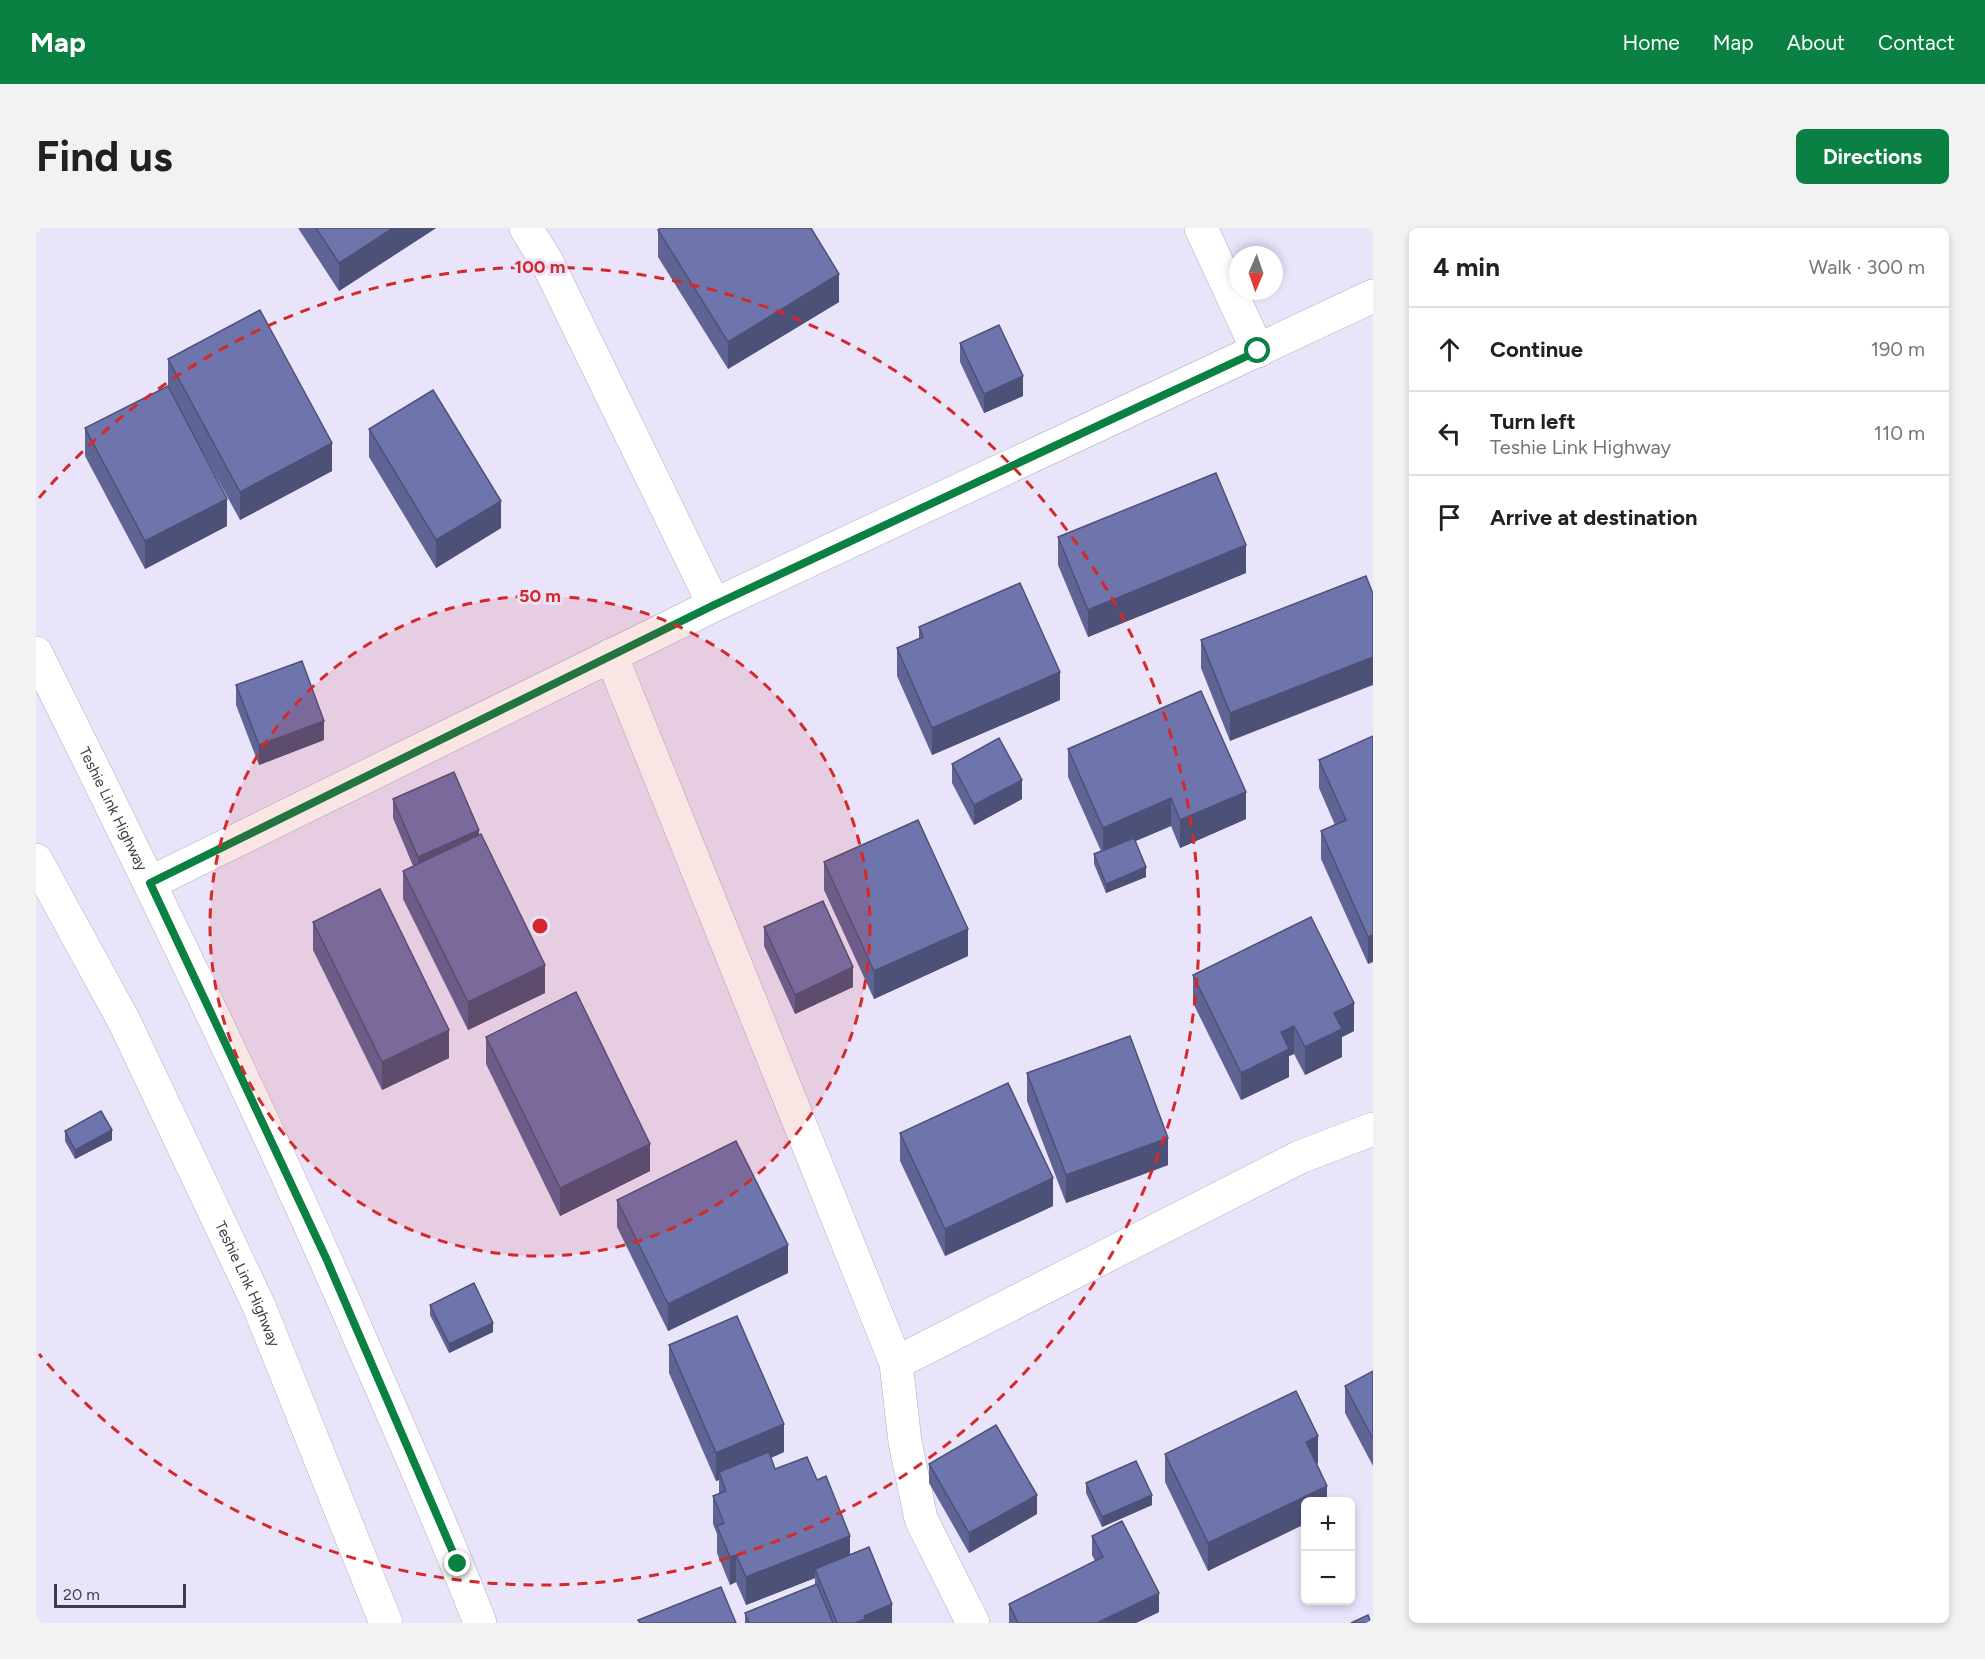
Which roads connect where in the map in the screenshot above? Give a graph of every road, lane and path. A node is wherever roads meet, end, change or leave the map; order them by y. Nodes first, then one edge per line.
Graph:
1 (526, 228) edge
2 (1201, 228) edge
3 (1373, 296) edge
4 (1258, 351) junction
5 (714, 605) junction
6 (36, 653) edge
7 (611, 655) junction
8 (36, 860) edge
9 (150, 883) junction
10 (1373, 1128) edge
11 (896, 1363) junction
12 (386, 1623) edge
13 (480, 1623) edge
14 (973, 1623) edge

1 - 5 street
2 - 4 street
3 - 4 street
4 - 5 street
5 - 7 street
6 - 9 street, Teshie Link Highway
7 - 9 street
7 - 11 street
8 - 12 street, Teshie Link Highway
9 - 13 street, Teshie Link Highway
10 - 11 street
11 - 14 street

